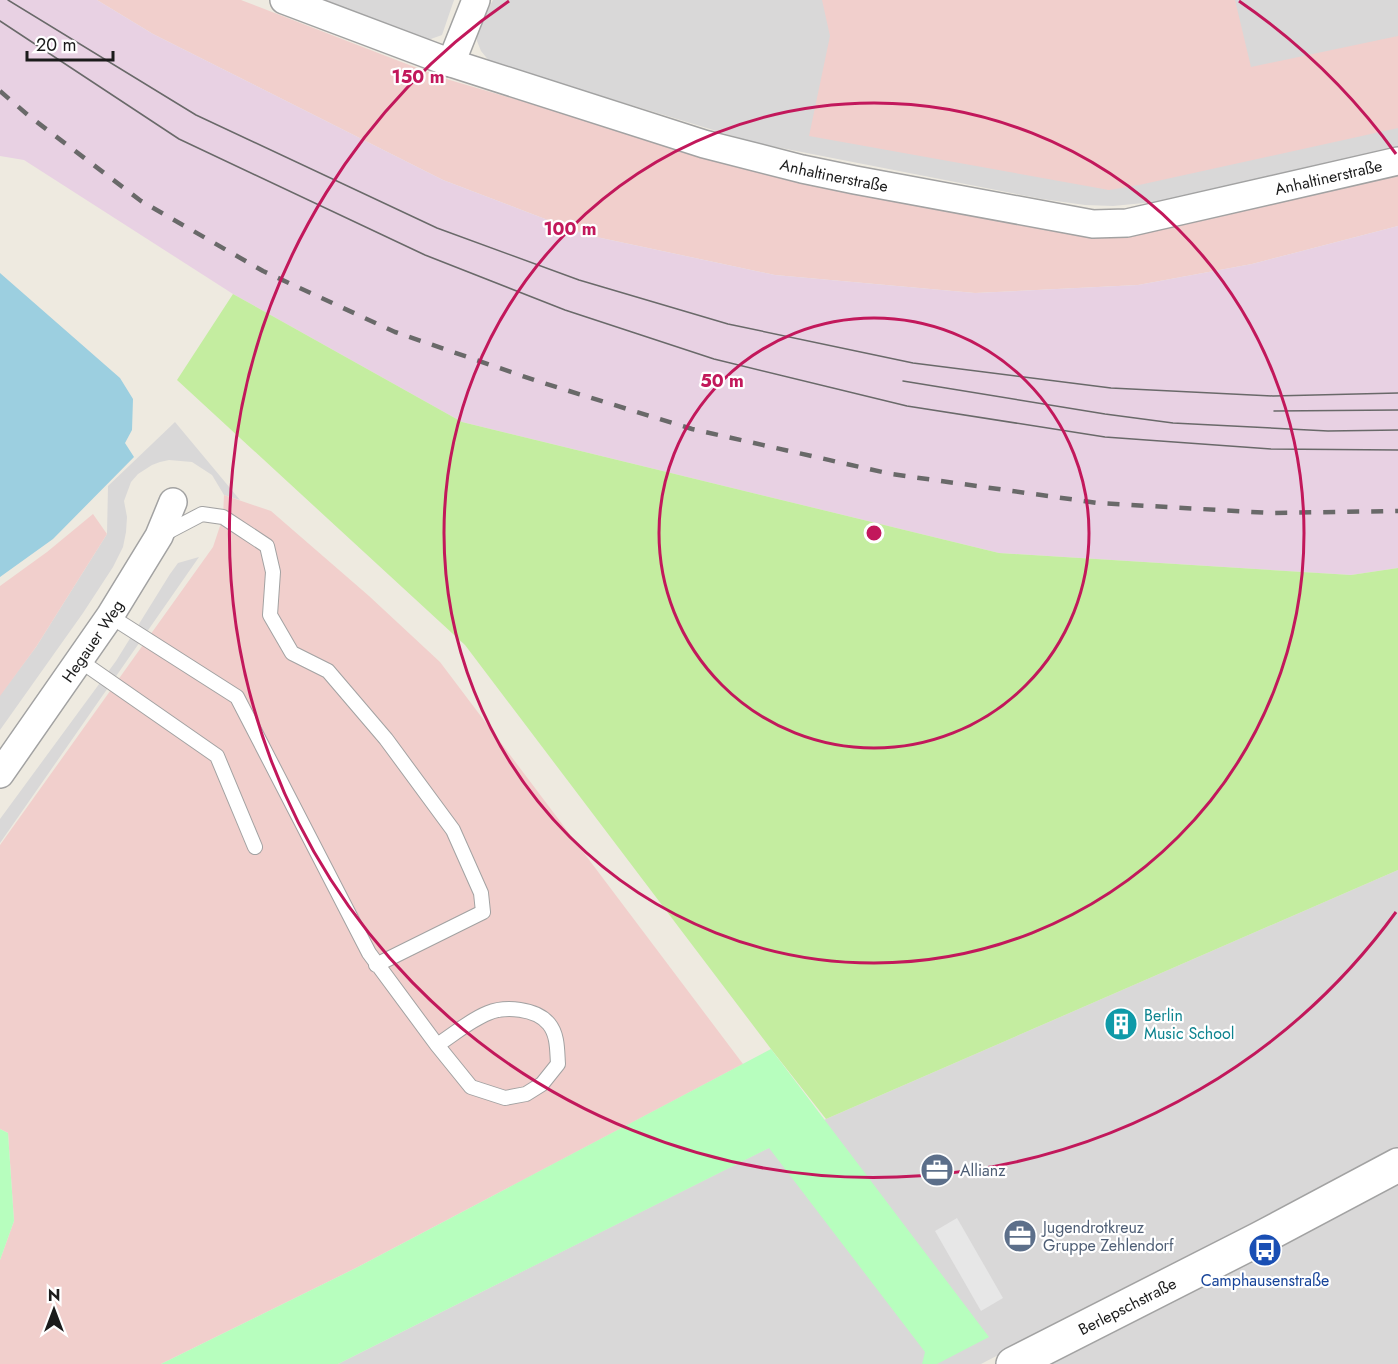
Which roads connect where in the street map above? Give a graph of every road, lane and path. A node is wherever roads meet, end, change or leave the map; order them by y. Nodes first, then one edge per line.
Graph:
1 (284, 0) edge
2 (476, 0) edge
3 (451, 63) junction
4 (1398, 161) edge
5 (173, 502) dead end
6 (159, 537) junction
7 (110, 616) junction
8 (79, 660) junction
9 (0, 774) edge
10 (255, 847) dead end
11 (376, 965) junction
12 (436, 1045) junction
13 (1398, 1165) edge
14 (1013, 1364) edge

1 - 3 street, Anhaltinerstraße
2 - 3 street
3 - 4 street, Anhaltinerstraße
5 - 6 street, Hegauer Weg
6 - 7 street, Hegauer Weg
6 - 11 lane
7 - 8 street, Hegauer Weg
7 - 11 lane
8 - 9 street, Hegauer Weg
8 - 10 lane
11 - 12 lane
12 - 12 lane
13 - 14 street, Berlepschstraße

